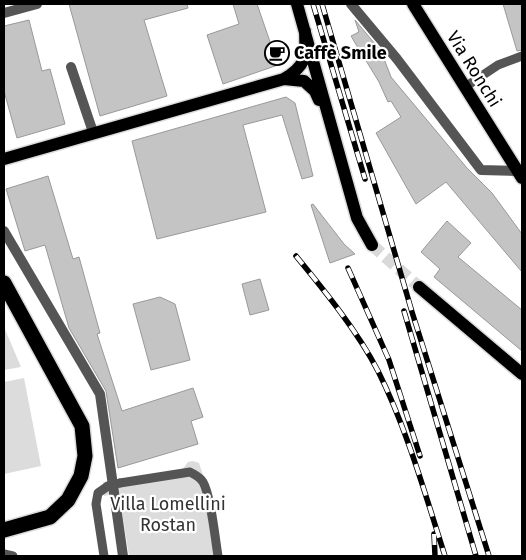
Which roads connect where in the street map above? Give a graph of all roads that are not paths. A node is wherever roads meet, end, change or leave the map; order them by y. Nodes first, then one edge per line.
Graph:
1 (37, 4) edge
2 (297, 4) edge
3 (351, 4) edge
4 (413, 4) edge
5 (4, 13) edge
6 (305, 31) junction
7 (522, 56) edge
8 (71, 67) dead end
9 (284, 80) junction
10 (465, 87) junction
11 (328, 118) junction
12 (93, 132) junction
13 (4, 159) edge
14 (520, 174) edge
15 (4, 231) edge
16 (372, 244) tunnel mouth
17 (4, 283) edge
18 (419, 287) tunnel mouth
19 (522, 374) edge
20 (11, 529) edge
21 (4, 554) edge
22 (13, 556) edge
23 (104, 556) edge
24 (123, 556) edge
25 (218, 556) edge

1 - 5 street
2 - 6 main road
3 - 14 street
4 - 10 main road, Via Ronchi
6 - 9 main road
6 - 11 main road
7 - 10 lane
8 - 12 street
9 - 11 main road
9 - 12 main road
10 - 14 main road, Via Ronchi
11 - 16 main road
12 - 13 main road
15 - 24 street
17 - 20 highway
18 - 19 main road
21 - 22 lane
23 - 25 lane, bridge

